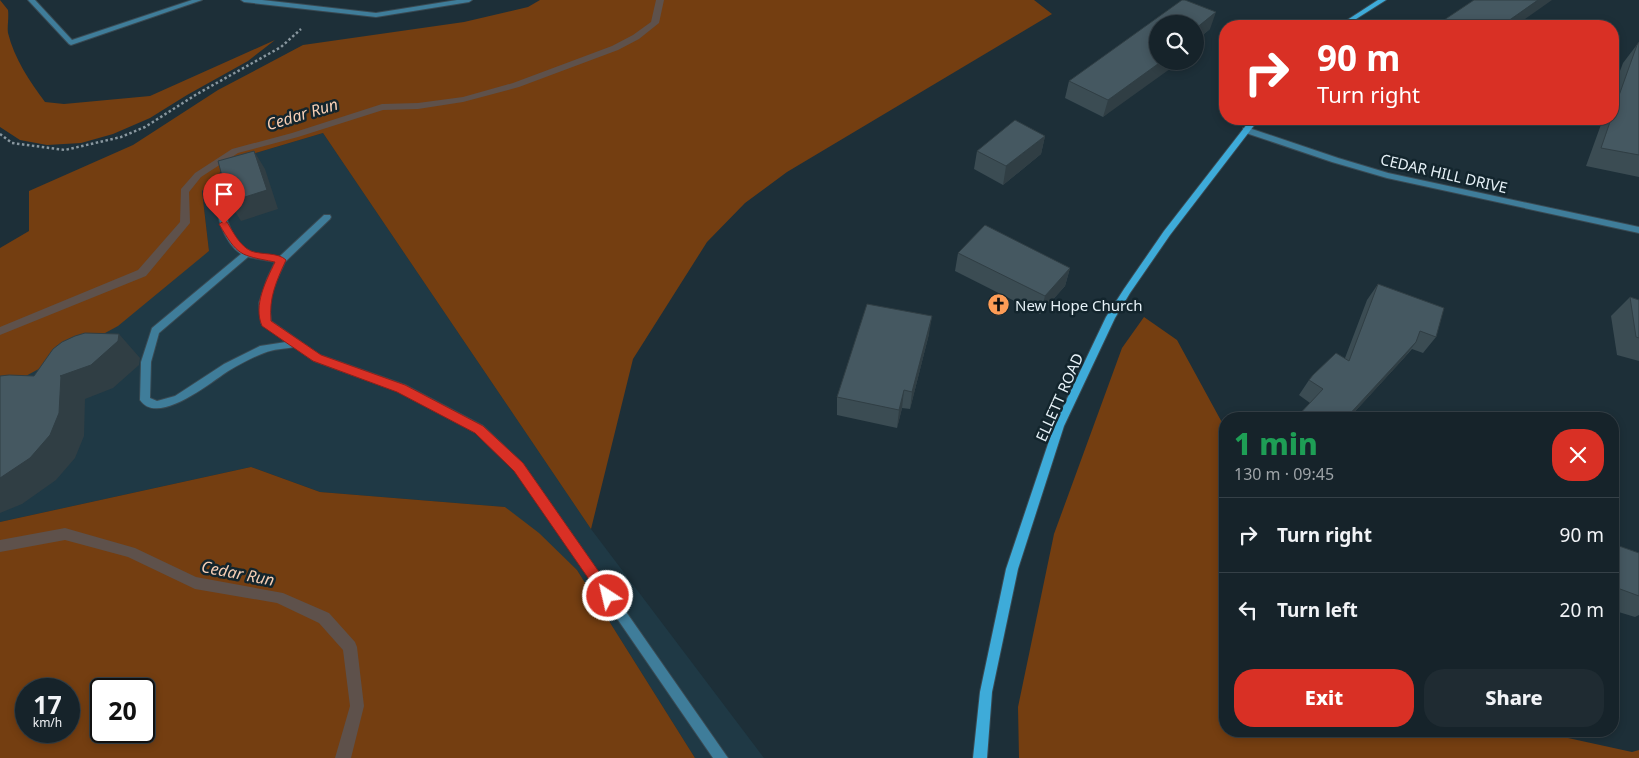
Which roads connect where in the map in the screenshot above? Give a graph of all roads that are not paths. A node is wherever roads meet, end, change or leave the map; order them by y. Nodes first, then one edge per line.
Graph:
1 (31, 0) edge
2 (199, 0) edge
3 (244, 0) edge
4 (468, 0) edge
5 (1383, 0) edge
6 (1351, 20) edge
7 (1250, 125) edge
8 (1246, 130) junction
9 (217, 191) dead end
10 (327, 217) dead end
11 (1639, 230) edge
12 (246, 253) junction
13 (281, 260) junction
14 (294, 344) junction
15 (721, 758) edge
16 (980, 758) edge

1 - 2 street
3 - 4 street
5 - 6 street
7 - 8 street, ELLETT ROAD
8 - 11 street, CEDAR HILL DRIVE
8 - 16 street, ELLETT ROAD
9 - 12 street
10 - 13 street
12 - 13 street
12 - 14 street
13 - 14 street
14 - 15 street

